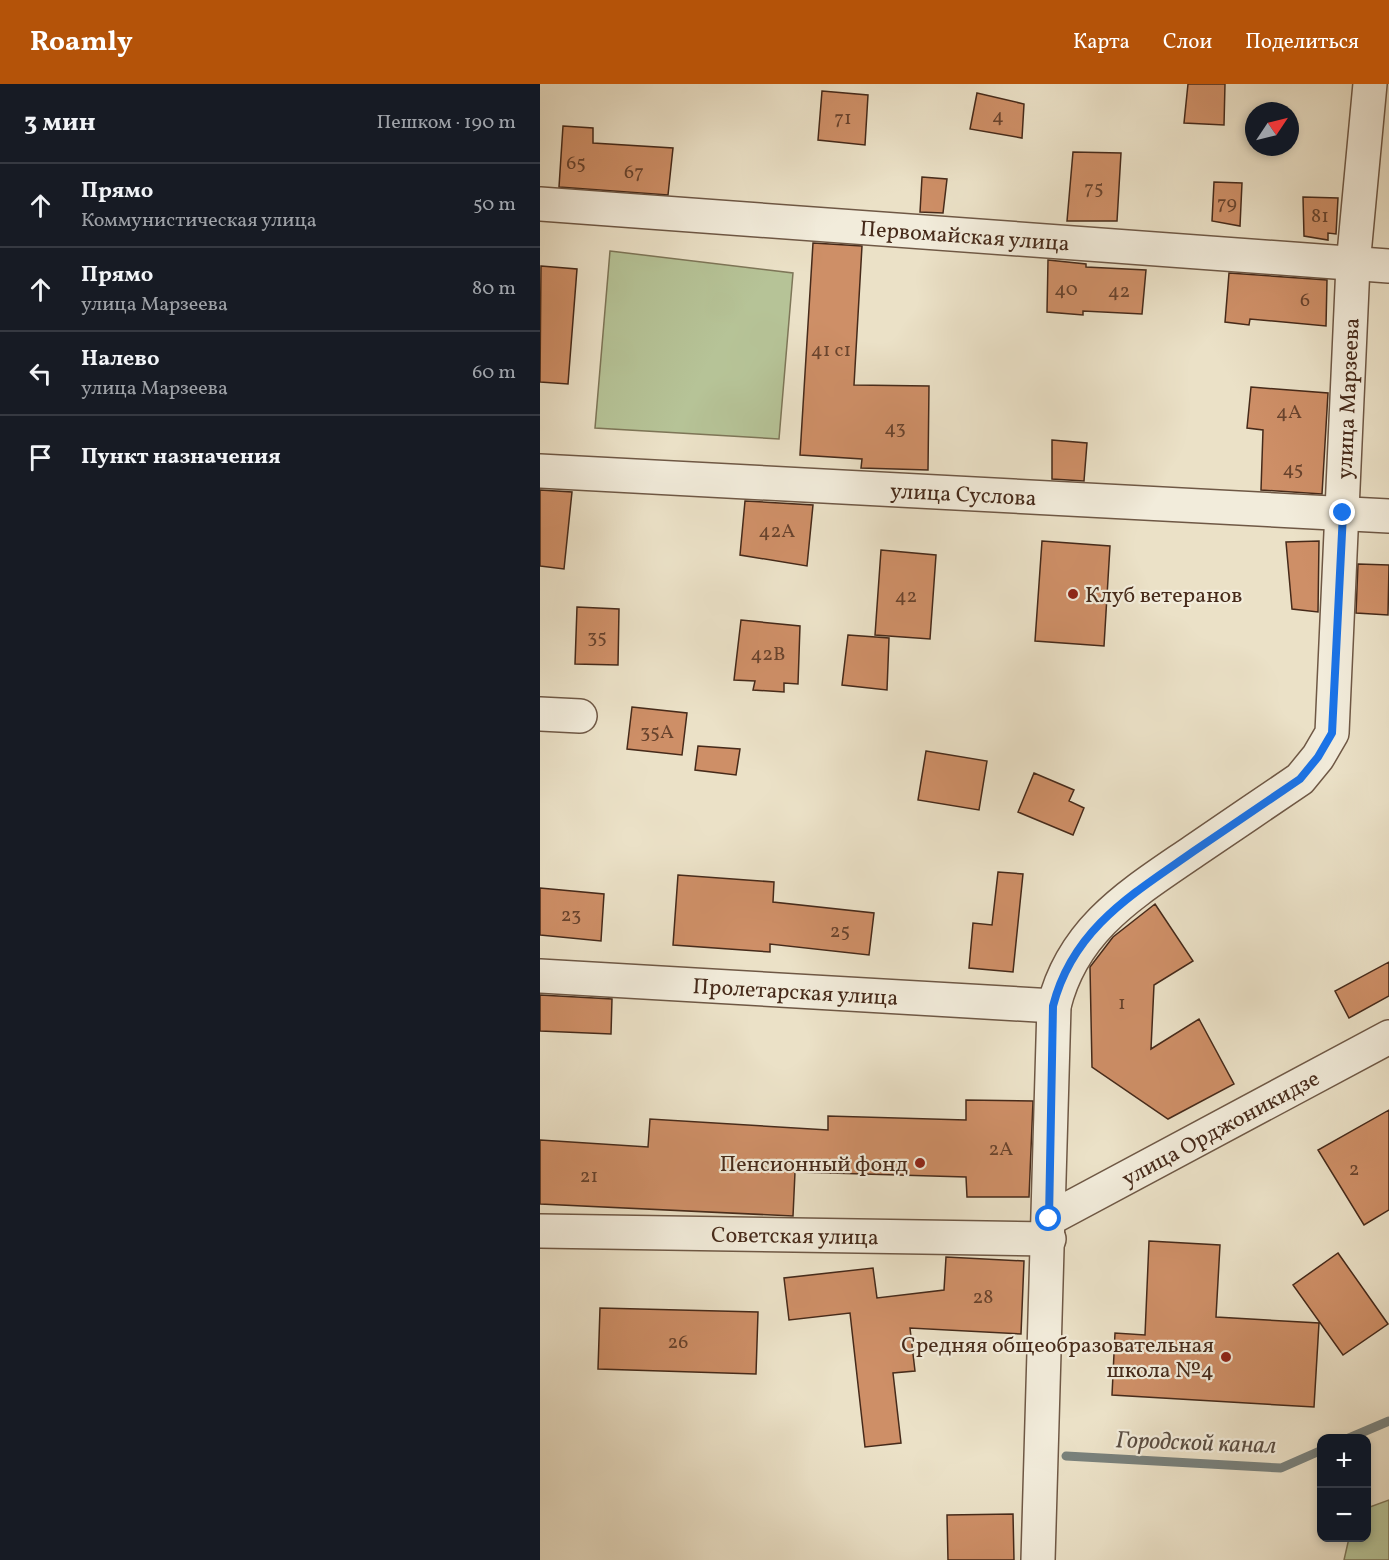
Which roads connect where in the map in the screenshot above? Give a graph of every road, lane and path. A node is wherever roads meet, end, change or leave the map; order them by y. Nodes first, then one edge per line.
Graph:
1 (1370, 84) edge
2 (540, 204) edge
3 (1353, 265) junction
4 (1389, 266) edge
5 (540, 471) edge
6 (1343, 513) junction
7 (1389, 516) edge
8 (540, 714) edge
9 (580, 716) dead end
10 (540, 976) edge
11 (1056, 994) junction
12 (1389, 1037) edge
13 (1049, 1229) junction
14 (540, 1230) edge
15 (1038, 1560) edge

1 - 3 street, улица Марзеева
2 - 3 street, Первомайская улица
3 - 4 street, Первомайская улица
3 - 6 street, улица Марзеева
5 - 6 street, улица Суслова
6 - 7 street, улица Суслова
6 - 11 street, улица Марзеева
8 - 9 street
10 - 11 street, Пролетарская улица
11 - 13 street
12 - 13 street, улица Орджоникидзе
13 - 14 street, Советская улица
13 - 15 street

